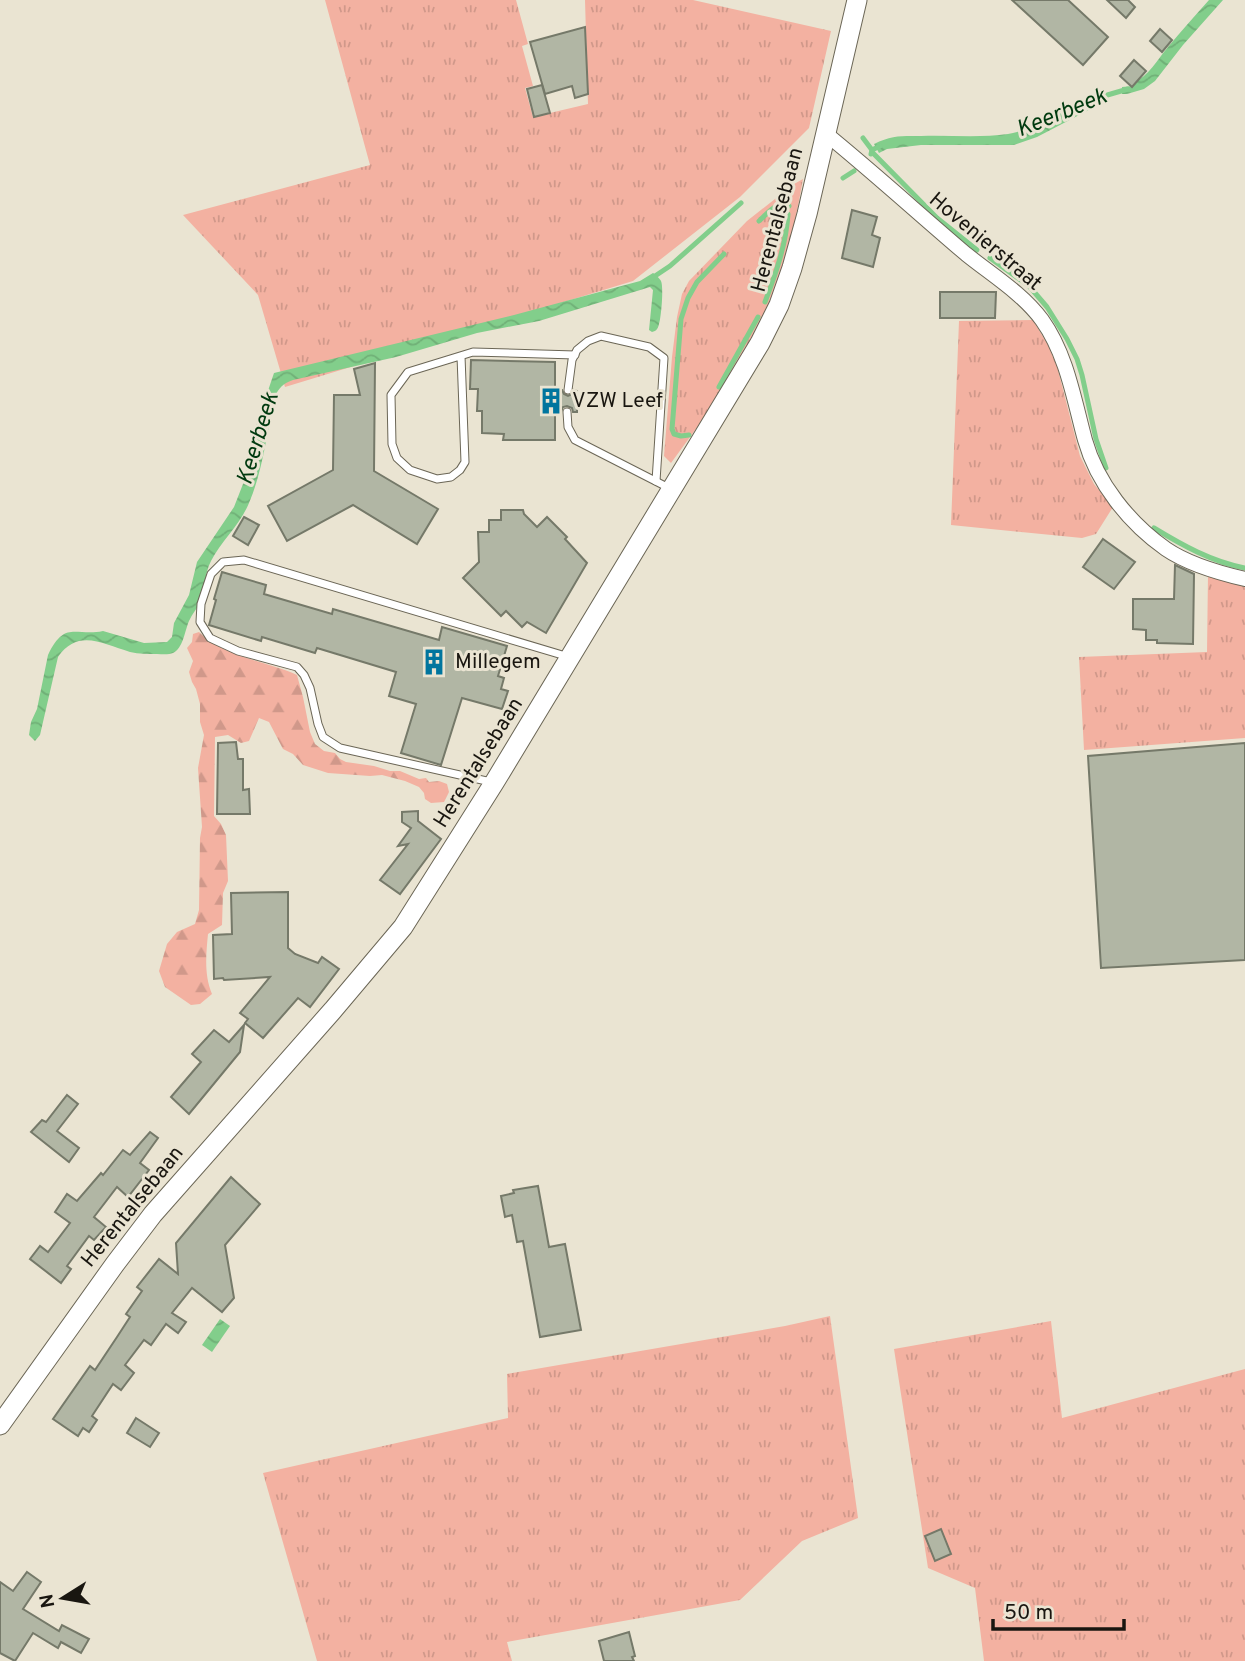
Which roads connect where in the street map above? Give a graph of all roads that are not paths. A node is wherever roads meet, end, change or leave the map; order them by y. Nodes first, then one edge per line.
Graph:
1 (857, 0) edge
2 (824, 133) junction
3 (461, 355) junction
4 (575, 355) junction
5 (568, 390) dead end
6 (567, 412) dead end
7 (664, 485) junction
8 (1245, 579) edge
9 (570, 658) junction
10 (494, 783) junction
11 (0, 1425) edge

1 - 2 street, Herentalsebaan
2 - 7 street, Herentalsebaan
2 - 8 street, Hovenierstraat
3 - 3 lane
3 - 4 lane
4 - 5 lane
4 - 7 lane
6 - 7 lane
7 - 9 street, Herentalsebaan
9 - 10 street, Herentalsebaan
9 - 10 lane
10 - 11 street, Herentalsebaan

